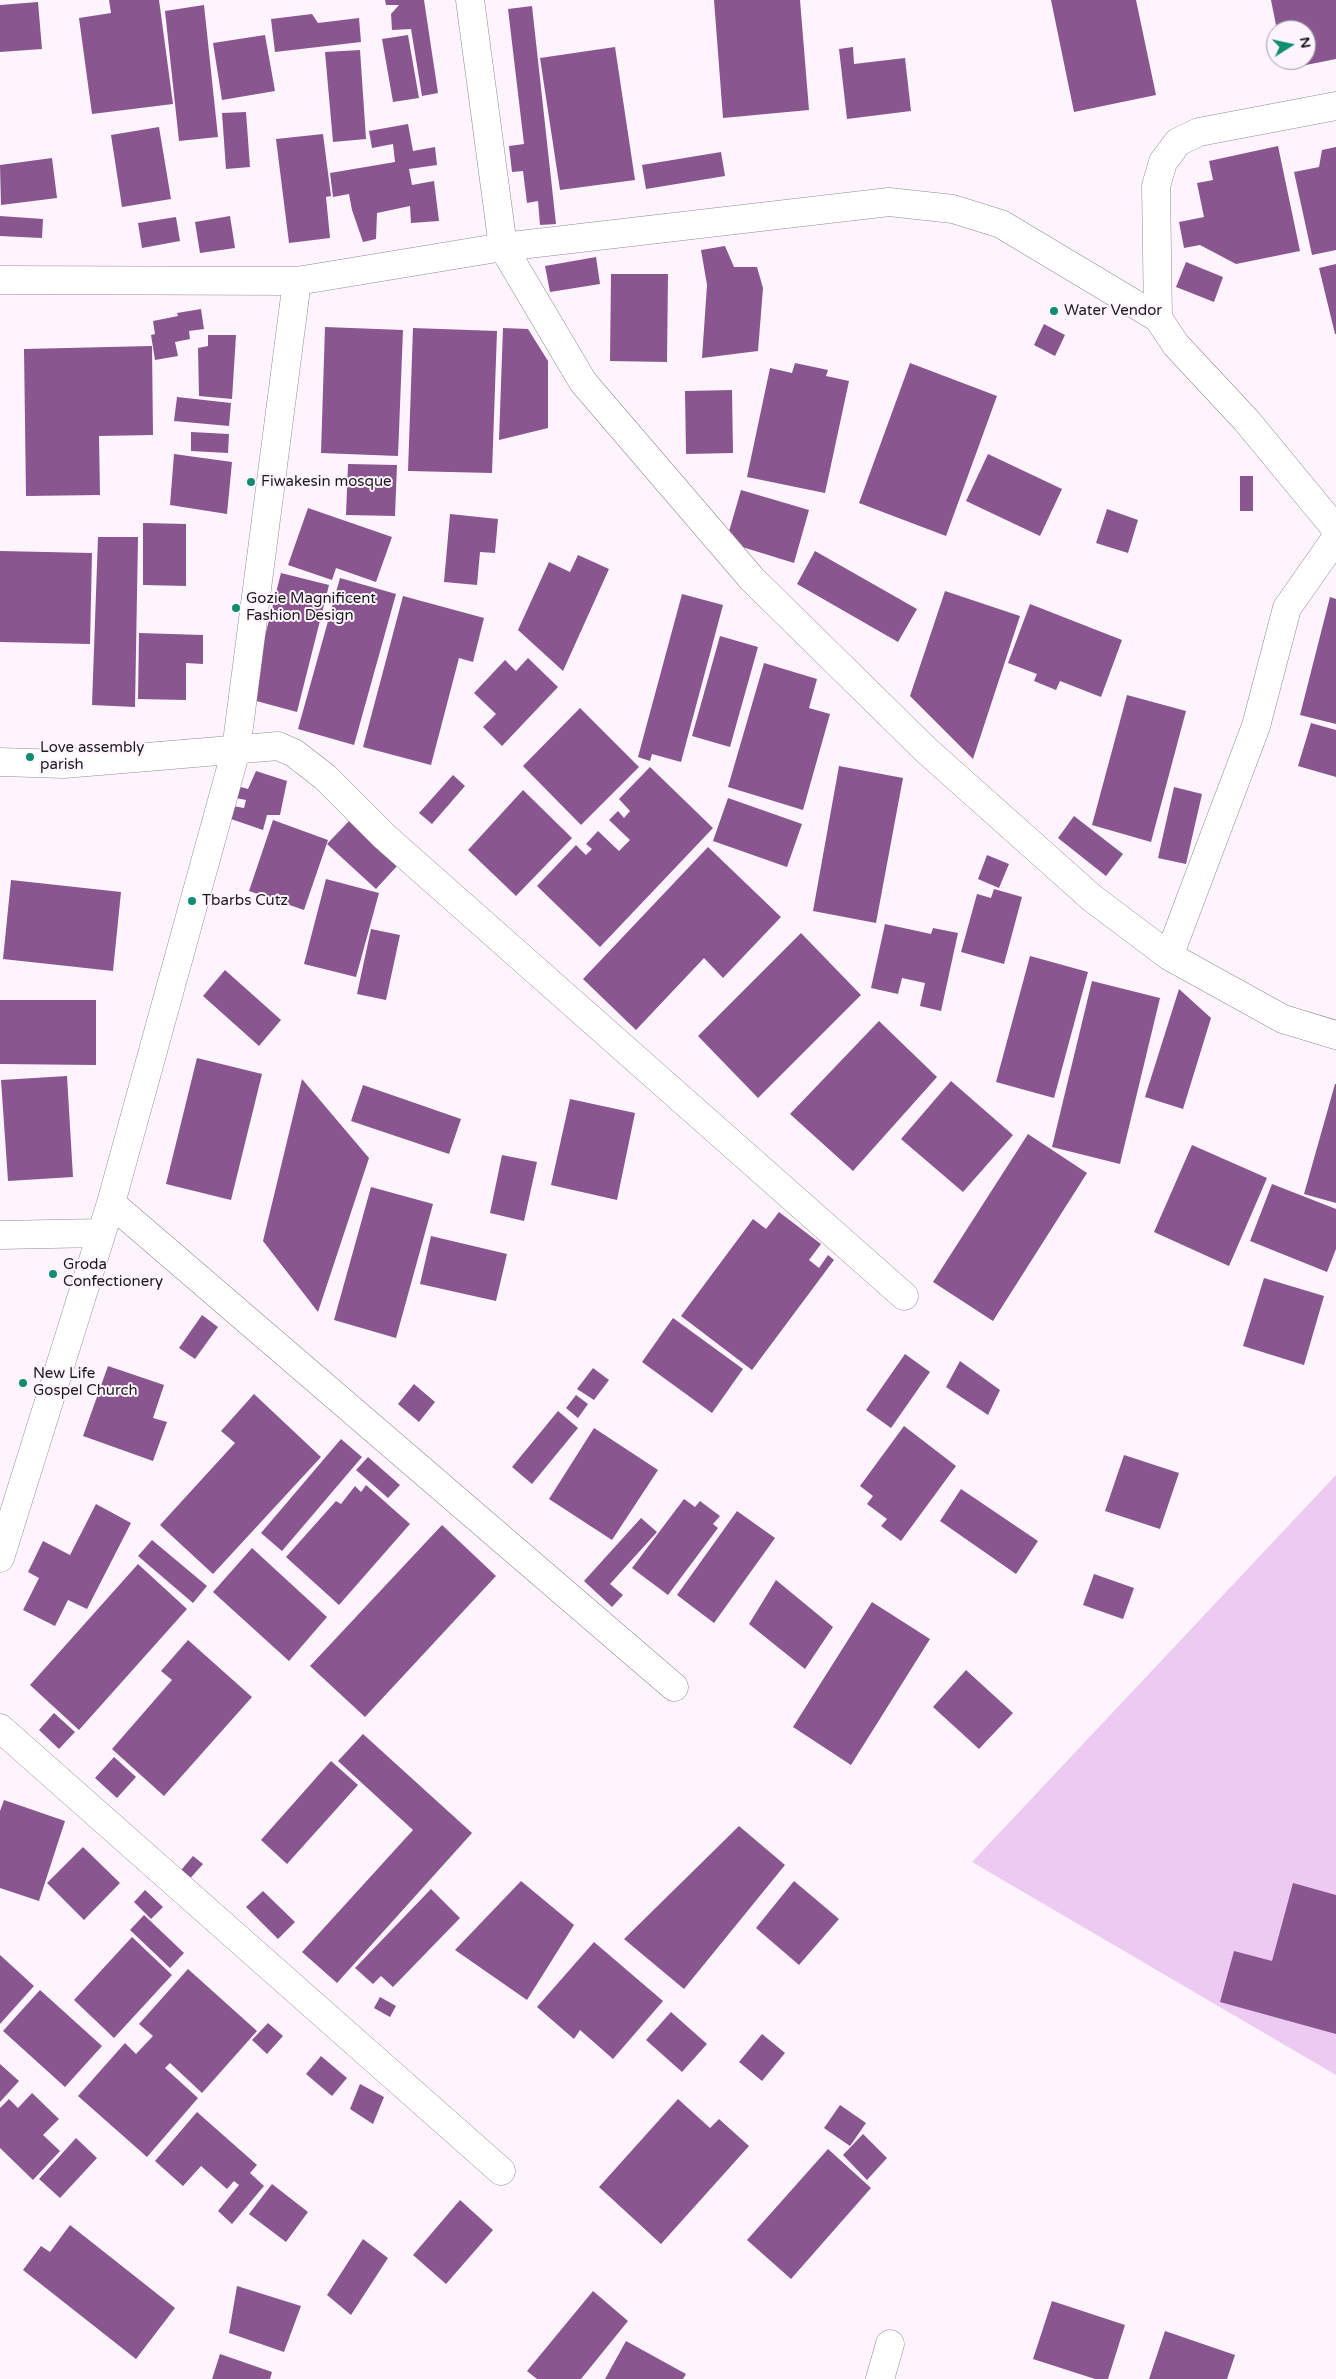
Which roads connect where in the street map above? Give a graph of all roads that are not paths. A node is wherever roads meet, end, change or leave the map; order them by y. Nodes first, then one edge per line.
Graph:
1 (470, 0) edge
2 (1336, 106) edge
3 (503, 247) junction
4 (0, 280) edge
5 (297, 281) junction
6 (1158, 318) junction
7 (1336, 529) edge
8 (1336, 538) edge
9 (236, 750) junction
10 (0, 762) edge
11 (1169, 956) junction
12 (1336, 1035) edge
13 (111, 1203) junction
14 (101, 1233) junction
15 (0, 1234) edge
16 (904, 1296) dead end
17 (0, 1558) edge
18 (674, 1687) dead end
19 (0, 1728) edge
20 (501, 2171) dead end
21 (890, 2344) dead end
22 (880, 2379) edge

1 - 3 street
2 - 6 street
3 - 5 street
3 - 6 street
3 - 11 street
4 - 5 street
5 - 9 street
6 - 7 street
8 - 11 street
9 - 10 street
9 - 13 street
9 - 16 street
11 - 12 street
13 - 14 street
13 - 18 street
14 - 15 street
14 - 17 street
19 - 20 street
21 - 22 street

